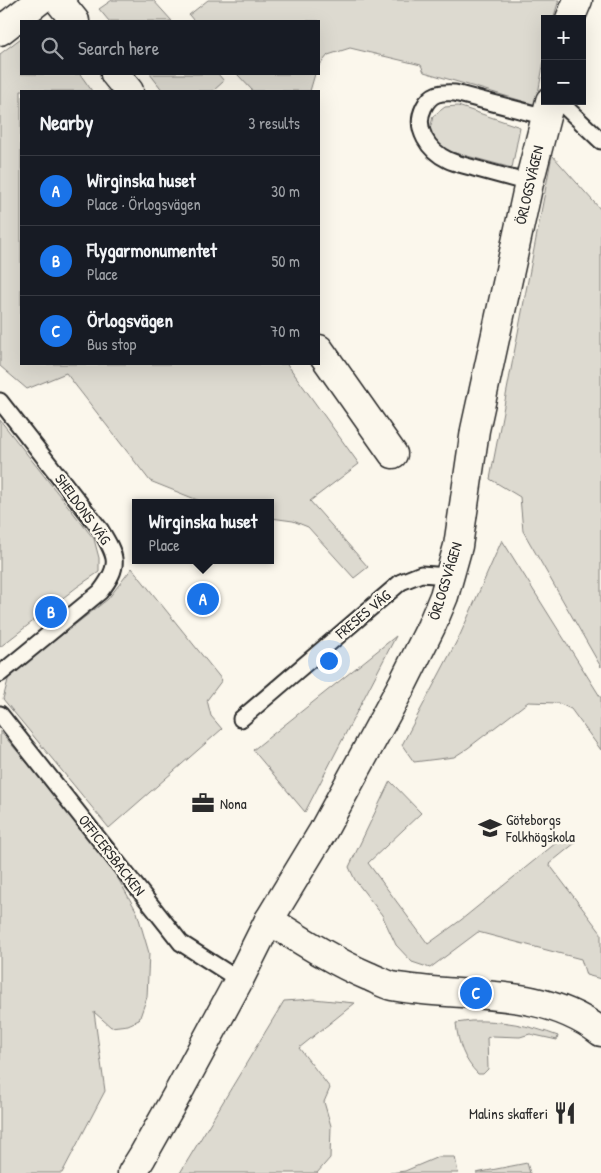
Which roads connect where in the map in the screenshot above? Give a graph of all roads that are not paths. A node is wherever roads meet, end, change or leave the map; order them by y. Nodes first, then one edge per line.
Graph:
1 (40, 0) edge
2 (58, 0) edge
3 (578, 0) edge
4 (572, 15) edge
5 (74, 20) edge
6 (0, 31) edge
7 (116, 75) edge
8 (128, 90) edge
9 (551, 107) edge
10 (601, 141) edge
11 (529, 183) junction
12 (320, 350) edge
13 (0, 401) edge
14 (393, 454) dead end
15 (450, 576) junction
16 (0, 674) edge
17 (0, 714) edge
18 (241, 719) dead end
19 (269, 920) junction
20 (239, 980) junction
21 (601, 1032) edge
22 (132, 1173) edge

1 - 6 street
2 - 5 street
3 - 4 street
7 - 8 street
9 - 10 lane
9 - 11 street, ÖRLOGSVÄGEN
9 - 11 lane
11 - 15 street, ÖRLOGSVÄGEN
12 - 14 street
13 - 16 lane, SHELDONS VÄG
15 - 18 lane, FRESES VÄG
15 - 19 street, ÖRLOGSVÄGEN
17 - 20 lane, OFFICERSBACKEN
19 - 20 street, ÖRLOGSVÄGEN
19 - 21 street
20 - 22 street, ÖRLOGSVÄGEN

